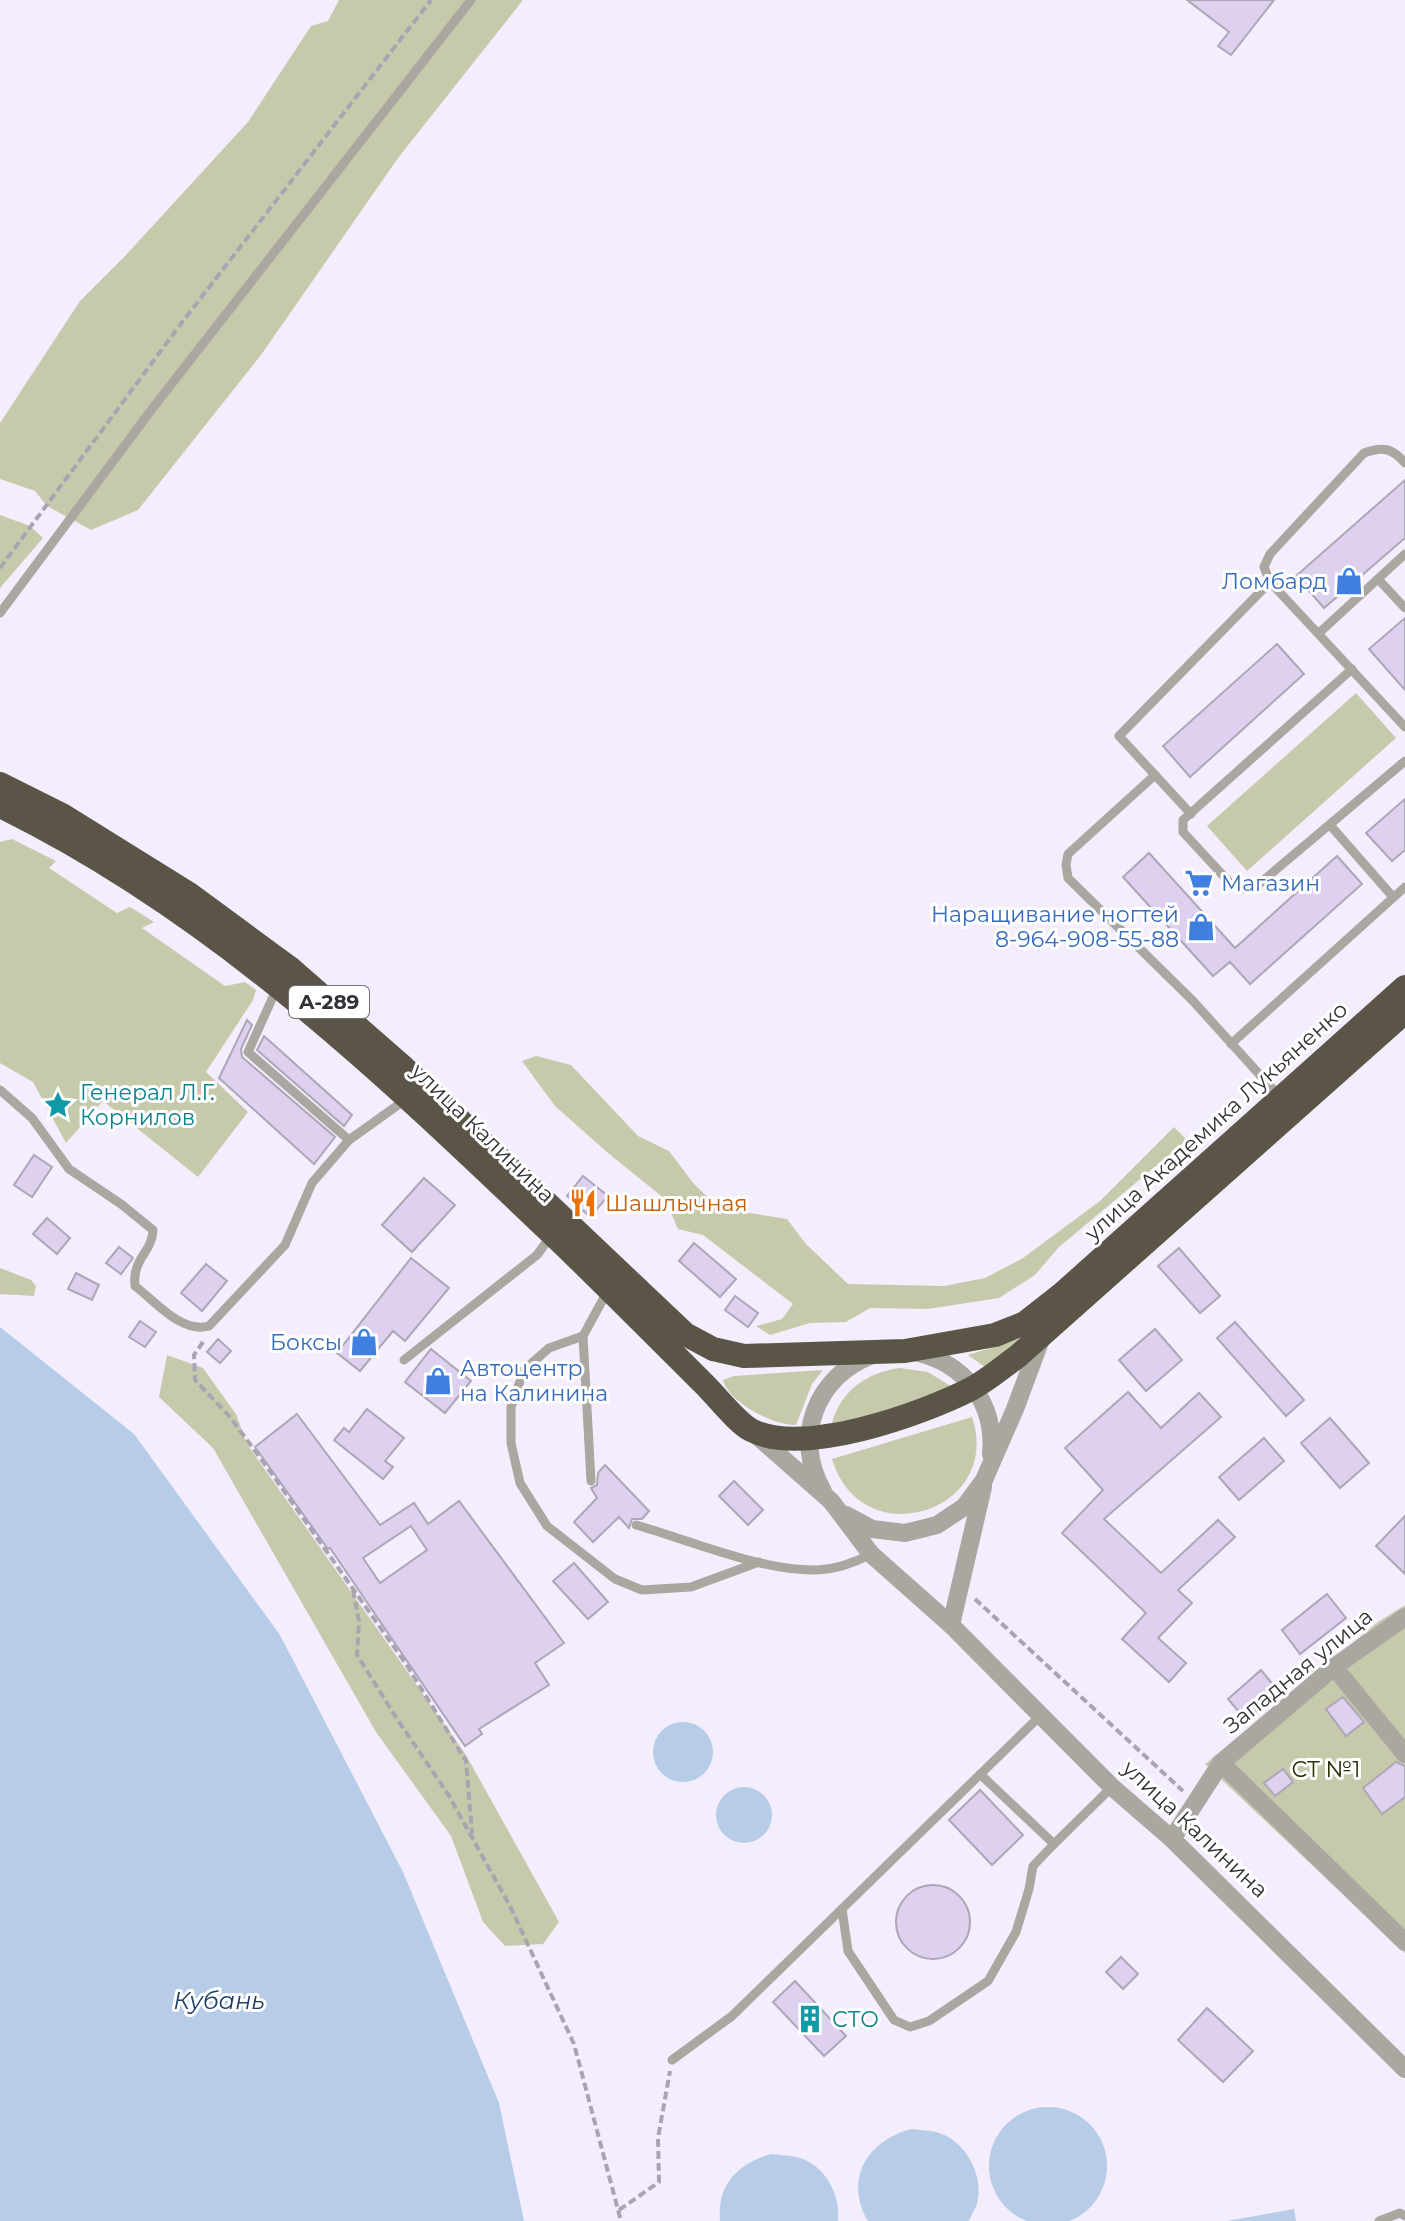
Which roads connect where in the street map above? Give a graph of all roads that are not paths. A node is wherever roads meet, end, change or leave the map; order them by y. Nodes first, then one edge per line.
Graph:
1 (471, 0) edge
2 (1405, 463) edge
3 (1405, 554) edge
4 (1378, 579) junction
5 (1270, 582) junction
6 (1405, 608) edge
7 (0, 613) edge
8 (1319, 633) junction
9 (1352, 669) junction
10 (1405, 727) edge
11 (1405, 761) edge
12 (1155, 775) junction
13 (0, 784) edge
14 (0, 806) edge
15 (1191, 814) junction
16 (1330, 825) junction
17 (1405, 887) edge
18 (1393, 897) junction
19 (278, 985) junction
20 (1405, 987) edge
21 (1405, 1012) edge
22 (1231, 1044) junction
23 (0, 1090) edge
24 (409, 1098) junction
25 (1281, 1098) junction
26 (349, 1140) junction
27 (552, 1234) junction
28 (609, 1289) junction
29 (1069, 1300) junction
30 (1043, 1334) junction
31 (583, 1336) junction
32 (905, 1351) junction
33 (879, 1353) junction
34 (404, 1360) dead end
35 (974, 1388) junction
36 (750, 1430) junction
37 (809, 1439) junction
38 (987, 1473) junction
39 (591, 1481) dead end
40 (831, 1501) junction
41 (636, 1525) dead end
42 (871, 1554) junction
43 (759, 1562) junction
44 (1405, 1617) edge
45 (951, 1625) junction
46 (1334, 1667) junction
47 (1040, 1716) junction
48 (1405, 1754) edge
49 (1221, 1763) junction
50 (980, 1774) junction
51 (1112, 1787) junction
52 (1172, 1839) junction
53 (1054, 1844) junction
54 (842, 1909) junction
55 (1405, 1942) edge
56 (672, 2060) road end
57 (1405, 2069) edge
58 (1405, 2216) edge
59 (1379, 2221) edge

1 - 7 lane
2 - 5 lane
3 - 4 lane
4 - 6 lane
4 - 8 lane
5 - 8 lane
5 - 12 lane
8 - 9 lane
9 - 10 lane
9 - 15 lane
11 - 16 lane
12 - 15 lane
12 - 22 lane
13 - 33 highway, улица Калинина / А-289
14 - 19 highway, улица Калинина / А-289
15 - 16 lane
16 - 18 lane
17 - 18 lane
18 - 22 lane
19 - 24 highway, улица Калинина / А-289
19 - 26 lane
20 - 25 highway, улица Академика Лукьяненко
21 - 29 highway, улица Академика Лукьяненко
22 - 25 lane
23 - 26 lane
24 - 26 lane
24 - 27 highway, улица Калинина / А-289
25 - 29 highway, улица Академика Лукьяненко
27 - 28 highway, улица Калинина / А-289
27 - 34 lane
28 - 31 lane
28 - 36 highway, улица Калинина / А-289
29 - 30 highway
29 - 32 highway, улица Калинина
30 - 35 highway
30 - 38 street
31 - 39 lane
31 - 43 lane
32 - 33 highway, улица Калинина / А-289
32 - 35 street, А-289
33 - 37 street
35 - 37 highway
35 - 38 street, А-289
36 - 37 highway
36 - 40 street, улица Калинина / А-289
37 - 40 street
38 - 40 street, А-289
38 - 45 street
40 - 42 street, улица Калинина
41 - 43 lane
42 - 43 lane
42 - 45 street, улица Калинина
44 - 46 street, Западная улица
45 - 47 street, улица Калинина
46 - 48 street
46 - 49 street, Западная улица
47 - 50 lane
47 - 51 street, улица Калинина
49 - 52 street, Западная улица
49 - 55 street
50 - 53 lane
50 - 54 lane
51 - 52 street, улица Калинина
51 - 53 lane
52 - 57 street, улица Калинина
53 - 54 lane
54 - 56 lane
58 - 59 lane

